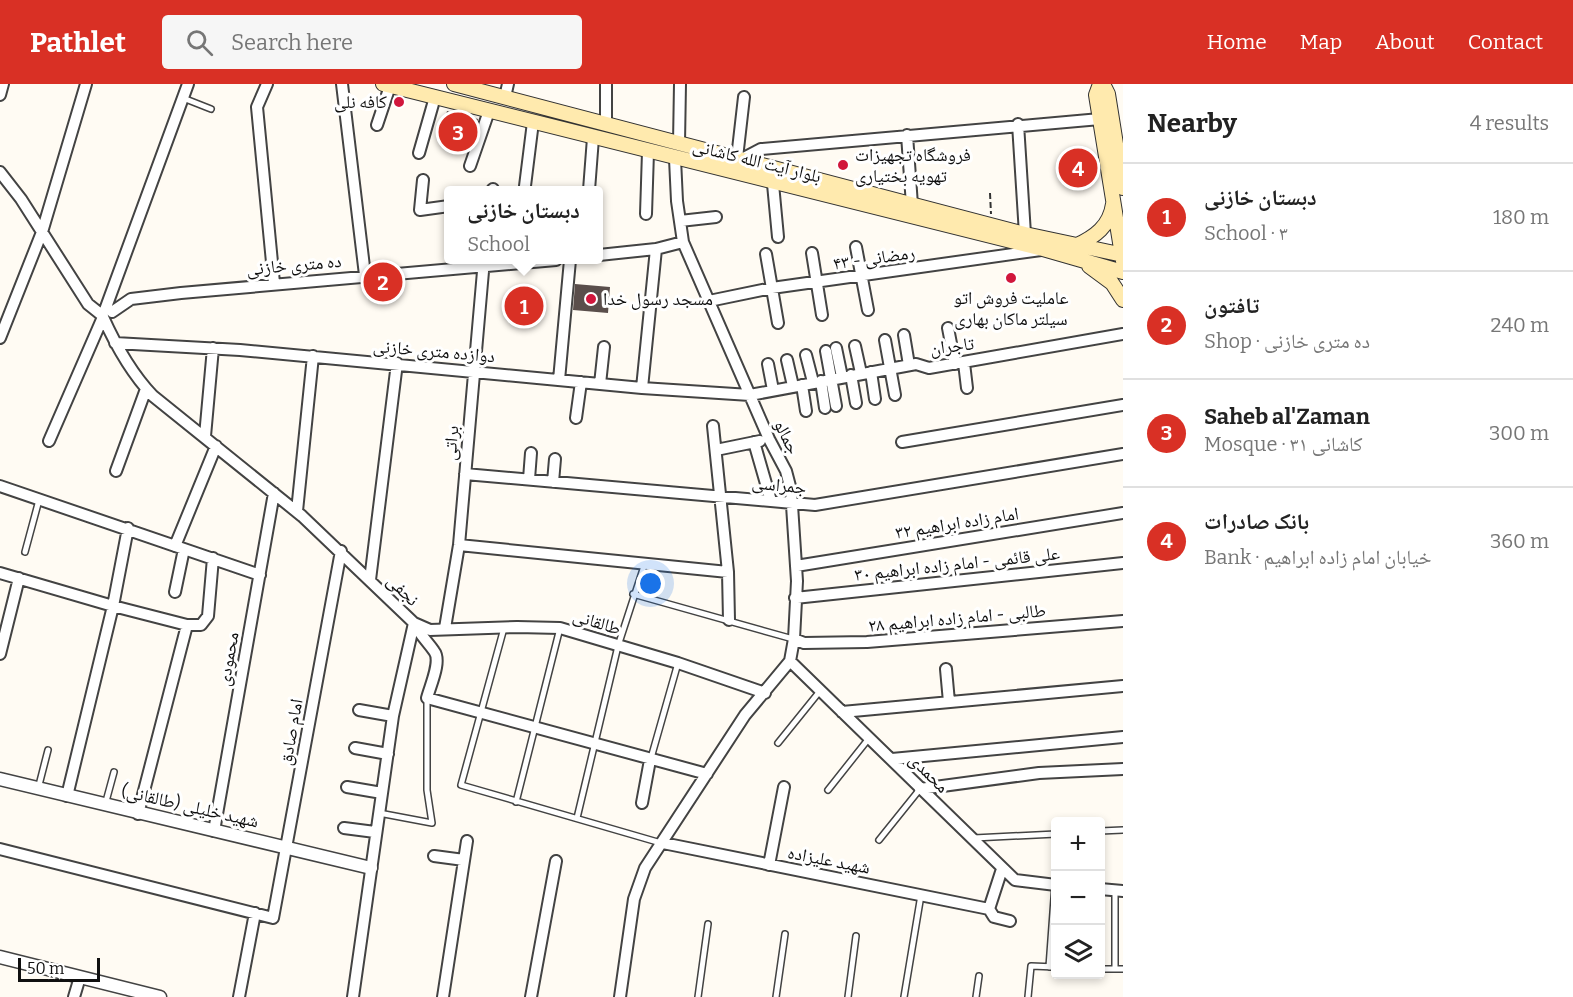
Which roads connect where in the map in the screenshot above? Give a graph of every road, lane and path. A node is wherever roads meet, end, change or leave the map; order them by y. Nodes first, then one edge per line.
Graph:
1 (3, 84) edge
2 (86, 84) edge
3 (188, 84) edge
4 (267, 84) edge
5 (342, 84) edge
6 (454, 84) edge
7 (606, 84) edge
8 (680, 84) edge
9 (1102, 84) edge
10 (387, 85) edge
11 (506, 91) edge
12 (0, 95) edge
13 (435, 97) junction
14 (744, 97) dead end
15 (183, 98) junction
16 (211, 109) dead end
17 (489, 111) junction
18 (1100, 119) junction
19 (533, 122) junction
20 (606, 124) junction
21 (1018, 124) junction
22 (377, 125) dead end
23 (907, 135) junction
24 (593, 138) junction
25 (679, 143) junction
26 (1120, 150) edge
27 (648, 152) junction
28 (419, 153) dead end
29 (740, 158) junction
30 (675, 159) junction
31 (470, 166) dead end
32 (0, 172) edge
33 (423, 180) dead end
34 (773, 184) junction
35 (525, 186) dead end
36 (589, 186) edge
37 (1121, 188) edge
38 (990, 193) dead end
39 (912, 205) junction
40 (444, 207) edge
41 (646, 214) dead end
42 (716, 217) dead end
43 (680, 221) junction
44 (992, 225) junction
45 (42, 232) junction
46 (1025, 234) junction
47 (778, 237) dead end
48 (683, 242) junction
49 (856, 247) dead end
50 (656, 249) junction
51 (1043, 249) junction
52 (1075, 252) junction
53 (812, 253) dead end
54 (766, 254) dead end
55 (603, 255) edge
56 (1119, 261) edge
57 (466, 264) edge
58 (484, 264) edge
59 (570, 264) edge
60 (365, 275) junction
61 (862, 276) junction
62 (817, 282) junction
63 (274, 283) junction
64 (772, 288) junction
65 (1123, 300) edge
66 (709, 301) junction
67 (868, 310) dead end
68 (105, 314) junction
69 (822, 315) dead end
70 (778, 323) dead end
71 (948, 328) dead end
72 (1123, 334) edge
73 (904, 335) dead end
74 (0, 338) edge
75 (885, 340) dead end
76 (114, 343) junction
77 (855, 346) dead end
78 (604, 347) dead end
79 (213, 348) junction
80 (831, 350) dead end
81 (806, 355) dead end
82 (313, 356) junction
83 (787, 360) dead end
84 (397, 363) junction
85 (960, 363) junction
86 (768, 364) dead end
87 (909, 365) junction
88 (891, 368) junction
89 (473, 370) junction
90 (832, 379) junction
91 (559, 380) junction
92 (581, 382) junction
93 (600, 384) junction
94 (967, 387) dead end
95 (642, 388) junction
96 (146, 389) junction
97 (773, 390) junction
98 (750, 395) junction
99 (895, 395) dead end
100 (875, 399) dead end
101 (856, 403) dead end
102 (1123, 405) edge
103 (831, 407) dead end
104 (806, 411) dead end
105 (576, 418) dead end
106 (713, 426) dead end
107 (204, 436) junction
108 (769, 439) junction
109 (49, 441) dead end
110 (754, 442) junction
111 (902, 442) dead end
112 (216, 447) junction
113 (716, 450) junction
114 (531, 453) dead end
115 (1123, 454) edge
116 (555, 459) dead end
117 (116, 471) dead end
118 (465, 474) junction
119 (529, 479) junction
120 (553, 482) junction
121 (0, 486) edge
122 (274, 494) junction
123 (721, 496) junction
124 (39, 500) junction
125 (771, 501) junction
126 (793, 505) junction
127 (297, 512) junction
128 (1123, 513) edge
129 (128, 528) junction
130 (459, 545) junction
131 (180, 547) junction
132 (341, 550) junction
133 (25, 552) dead end
134 (213, 558) junction
135 (645, 563) junction
136 (1123, 563) edge
137 (796, 566) junction
138 (728, 572) junction
139 (0, 573) edge
140 (260, 575) junction
141 (19, 578) junction
142 (370, 580) junction
143 (175, 592) dead end
144 (633, 594) junction
145 (795, 598) junction
146 (113, 606) junction
147 (729, 620) junction
148 (1123, 621) edge
149 (414, 623) junction
150 (186, 625) junction
151 (504, 627) junction
152 (445, 628) junction
153 (560, 628) junction
154 (794, 639) junction
155 (618, 646) junction
156 (0, 654) edge
157 (790, 661) junction
158 (678, 663) junction
159 (946, 669) dead end
160 (1123, 686) edge
161 (820, 691) junction
162 (765, 693) junction
163 (427, 698) junction
164 (949, 702) junction
165 (359, 710) dead end
166 (479, 712) junction
167 (842, 712) junction
168 (393, 716) junction
169 (536, 729) junction
170 (870, 737) junction
171 (1123, 737) edge
172 (778, 743) dead end
173 (595, 744) junction
174 (355, 748) dead end
175 (48, 750) dead end
176 (388, 754) junction
177 (892, 759) junction
178 (650, 760) junction
179 (1123, 769) edge
180 (114, 772) dead end
181 (707, 774) junction
182 (0, 779) edge
183 (347, 787) dead end
184 (784, 787) dead end
185 (38, 789) junction
186 (920, 789) junction
187 (828, 790) dead end
188 (382, 793) junction
189 (66, 796) junction
190 (516, 801) junction
191 (642, 803) dead end
192 (105, 805) junction
193 (379, 813) junction
194 (138, 814) junction
195 (577, 818) junction
196 (344, 828) dead end
197 (1123, 830) edge
198 (214, 831) junction
199 (1105, 831) edge
200 (375, 832) junction
201 (1051, 834) edge
202 (973, 838) junction
203 (879, 840) dead end
204 (466, 841) dead end
205 (663, 843) junction
206 (287, 847) junction
207 (0, 849) edge
208 (434, 856) dead end
209 (464, 860) junction
210 (556, 861) dead end
211 (770, 865) junction
212 (371, 868) junction
213 (1002, 869) junction
214 (1051, 884) edge
215 (1119, 891) edge
216 (922, 894) junction
217 (989, 909) junction
218 (255, 913) junction
219 (1010, 921) dead end
220 (708, 924) dead end
221 (785, 934) dead end
222 (856, 936) dead end
223 (0, 957) edge
224 (1051, 967) edge
225 (1105, 969) edge
226 (1115, 969) junction
227 (1123, 969) edge
228 (979, 976) dead end
229 (80, 977) junction
230 (125, 993) edge
231 (74, 997) edge
232 (160, 997) edge
233 (239, 997) edge
234 (353, 997) edge
235 (443, 997) edge
236 (531, 997) edge
237 (620, 997) edge
238 (698, 997) edge
239 (776, 997) edge
240 (848, 997) edge
241 (904, 997) edge
242 (976, 997) edge
243 (1028, 997) edge

1 - 12 street
2 - 45 street
3 - 15 street
4 - 63 street
5 - 60 street
6 - 11 main road, بلوار آیت الله کاشانی
7 - 20 street
8 - 25 street
9 - 18 main road
9 - 26 main road
10 - 13 main road, بلوار آیت الله کاشانی
10 - 22 street
11 - 20 main road, بلوار آیت الله کاشانی
13 - 17 main road, بلوار آیت الله کاشانی
13 - 28 street
14 - 29 street
15 - 16 lane
15 - 68 street
17 - 19 main road, بلوار آیت الله کاشانی
17 - 31 street
18 - 21 street
18 - 37 main road
19 - 24 main road, بلوار آیت الله کاشانی
19 - 35 street
20 - 25 main road, بلوار آیت الله کاشانی
21 - 23 street
21 - 46 street
23 - 29 street
23 - 39 street
24 - 27 main road, بلوار آیت الله کاشانی
24 - 36 street
25 - 29 main road, بلوار آیت الله کاشانی
25 - 30 main road
26 - 37 main road
27 - 30 main road, بلوار آیت الله کاشانی
27 - 41 street
29 - 39 main road, بلوار آیت الله کاشانی
30 - 34 main road, بلوار آیت الله کاشانی
30 - 43 street, جمالو
32 - 45 street
33 - 40 street
34 - 47 street
34 - 51 main road, بلوار آیت الله کاشانی
37 - 52 main road
37 - 56 main road
38 - 44 path
39 - 44 main road, بلوار آیت الله کاشانی
42 - 43 street
43 - 48 street, جمالو
44 - 46 main road, بلوار آیت الله کاشانی
45 - 68 street
45 - 74 street
46 - 52 main road, بلوار آیت الله کاشانی
48 - 50 street
48 - 66 street, جمالو
49 - 61 street
50 - 55 street
50 - 95 street
51 - 52 main road, بلوار آیت الله کاشانی
51 - 61 street, رمضانی - ۴۳
52 - 56 main road, بلوار آیت الله کاشانی
52 - 65 main road
53 - 62 street
54 - 64 street
57 - 60 street, ده متری خازنی
58 - 89 street, براتی
59 - 91 street
60 - 63 street, ده متری خازنی
61 - 62 street, رمضانی - ۴۳
61 - 67 street
62 - 64 street, رمضانی - ۴۳
62 - 69 street
63 - 68 street, ده متری خازنی
64 - 66 street, رمضانی - ۴۳
64 - 70 street
66 - 98 street, جمالو
68 - 76 street, نجفی
68 - 109 street
71 - 85 street
72 - 85 street, تاجران
73 - 87 street
75 - 88 street
76 - 79 street, دوازده متری خازنی
76 - 96 street, نجفی
77 - 90 street
78 - 93 street
79 - 82 street, دوازده متری خازنی
79 - 107 street
80 - 90 street
81 - 90 street
82 - 84 street, دوازده متری خازنی
82 - 127 street
83 - 90 street
84 - 89 street, دوازده متری خازنی
84 - 142 street
85 - 87 street, تاجران
85 - 94 street
86 - 97 street
87 - 88 street, تاجران
88 - 90 street, تاجران
88 - 99 street
89 - 91 street, دوازده متری خازنی
89 - 118 street, براتی
90 - 97 street, تاجران
90 - 100 street
90 - 101 street
90 - 103 street
90 - 104 street
91 - 92 street, دوازده متری خازنی
92 - 93 street, دوازده متری خازنی
92 - 105 street
93 - 95 street, دوازده متری خازنی
95 - 98 street, دوازده متری خازنی
96 - 107 street, نجفی
96 - 117 street
97 - 98 street, تاجران
98 - 108 street, جمالو
102 - 111 street
106 - 113 street
107 - 112 street, نجفی
108 - 110 street
108 - 126 street, جمالو
110 - 113 street
110 - 125 street
112 - 122 street, نجفی
112 - 131 street
113 - 123 street
114 - 119 street
115 - 126 street, جمراسی
116 - 120 street
118 - 119 street, جمراسی
118 - 130 street, براتی
119 - 120 street, جمراسی
120 - 123 street, جمراسی
121 - 124 street
122 - 127 street, نجفی
122 - 140 street, محمودی
123 - 125 street, جمراسی
123 - 138 street
124 - 129 street
124 - 133 lane
125 - 126 street, جمراسی
126 - 137 street, جمالو
127 - 132 street, نجفی
128 - 137 street, امام زاده ابراهیم ۳۲
129 - 131 street
129 - 146 street
130 - 135 street
130 - 152 street, براتی
131 - 134 street
131 - 143 street
132 - 142 street, نجفی
132 - 206 street, امام صادق
134 - 140 street
134 - 150 street
135 - 138 street
135 - 144 lane
136 - 145 street, علی قائمی - امام زاده ابراهیم ۳۰
137 - 145 street, جمالو
138 - 147 street
139 - 141 street
140 - 198 street, محمودی
141 - 146 street
141 - 156 street
142 - 149 street, نجفی
144 - 147 lane
144 - 155 lane
145 - 154 street, جمالو
146 - 150 street
146 - 189 street
147 - 154 lane
148 - 154 street, طالبی - امام زاده ابراهیم ۲۸
149 - 152 street, طالقانی
149 - 163 street
149 - 168 street, نجفی
150 - 194 street
151 - 152 street, طالقانی
151 - 153 street, طالقانی
151 - 166 lane
153 - 155 street, طالقانی
153 - 169 lane
154 - 157 street, جمالو
155 - 158 street, طالقانی
155 - 173 lane
157 - 161 street, محمدی
157 - 162 street
158 - 162 street, طالقانی
158 - 178 lane
159 - 164 street
160 - 164 street
161 - 167 street, محمدی
161 - 172 lane
162 - 181 street
163 - 166 street
163 - 193 lane
164 - 167 street
165 - 168 street
166 - 169 street
166 - 190 lane
167 - 170 street, محمدی
168 - 176 street, نجفی
169 - 173 street
169 - 190 lane
170 - 177 street, محمدی
170 - 187 lane
171 - 177 street
173 - 178 street
173 - 195 lane
174 - 176 street
175 - 185 lane
176 - 188 street, نجفی
177 - 186 street, محمدی
178 - 181 street
178 - 191 street
179 - 186 street
180 - 192 lane
181 - 205 street
182 - 185 street, شهید خلیلی (طالقانی)
183 - 188 street
184 - 211 street
185 - 189 street, شهید خلیلی (طالقانی)
186 - 202 street, محمدی
186 - 203 lane
188 - 193 street, نجفی
189 - 192 street, شهید خلیلی (طالقانی)
190 - 195 lane
192 - 194 street, شهید خلیلی (طالقانی)
193 - 200 street, نجفی
194 - 198 street, شهید خلیلی (طالقانی)
195 - 205 lane
196 - 200 street
197 - 199 lane
198 - 206 street, شهید خلیلی (طالقانی)
200 - 212 street, نجفی
201 - 202 lane
202 - 213 street, محمدی
204 - 209 street
205 - 211 street, شهید علیزاده
205 - 237 street
206 - 212 street, شهید خلیلی (طالقانی)
206 - 218 street, امام صادق
207 - 218 street
208 - 209 street
209 - 235 street
210 - 236 street
211 - 216 street, شهید علیزاده
212 - 234 street, نجفی
213 - 214 street, محمدی
213 - 217 street
215 - 226 lane
216 - 217 street, شهید علیزاده
216 - 241 lane
217 - 219 street, شهید علیزاده
218 - 233 street
220 - 238 lane
221 - 239 lane
222 - 240 lane
223 - 229 street
224 - 243 lane
225 - 226 lane
226 - 227 lane
228 - 242 lane
229 - 230 street
229 - 231 street
230 - 232 street

